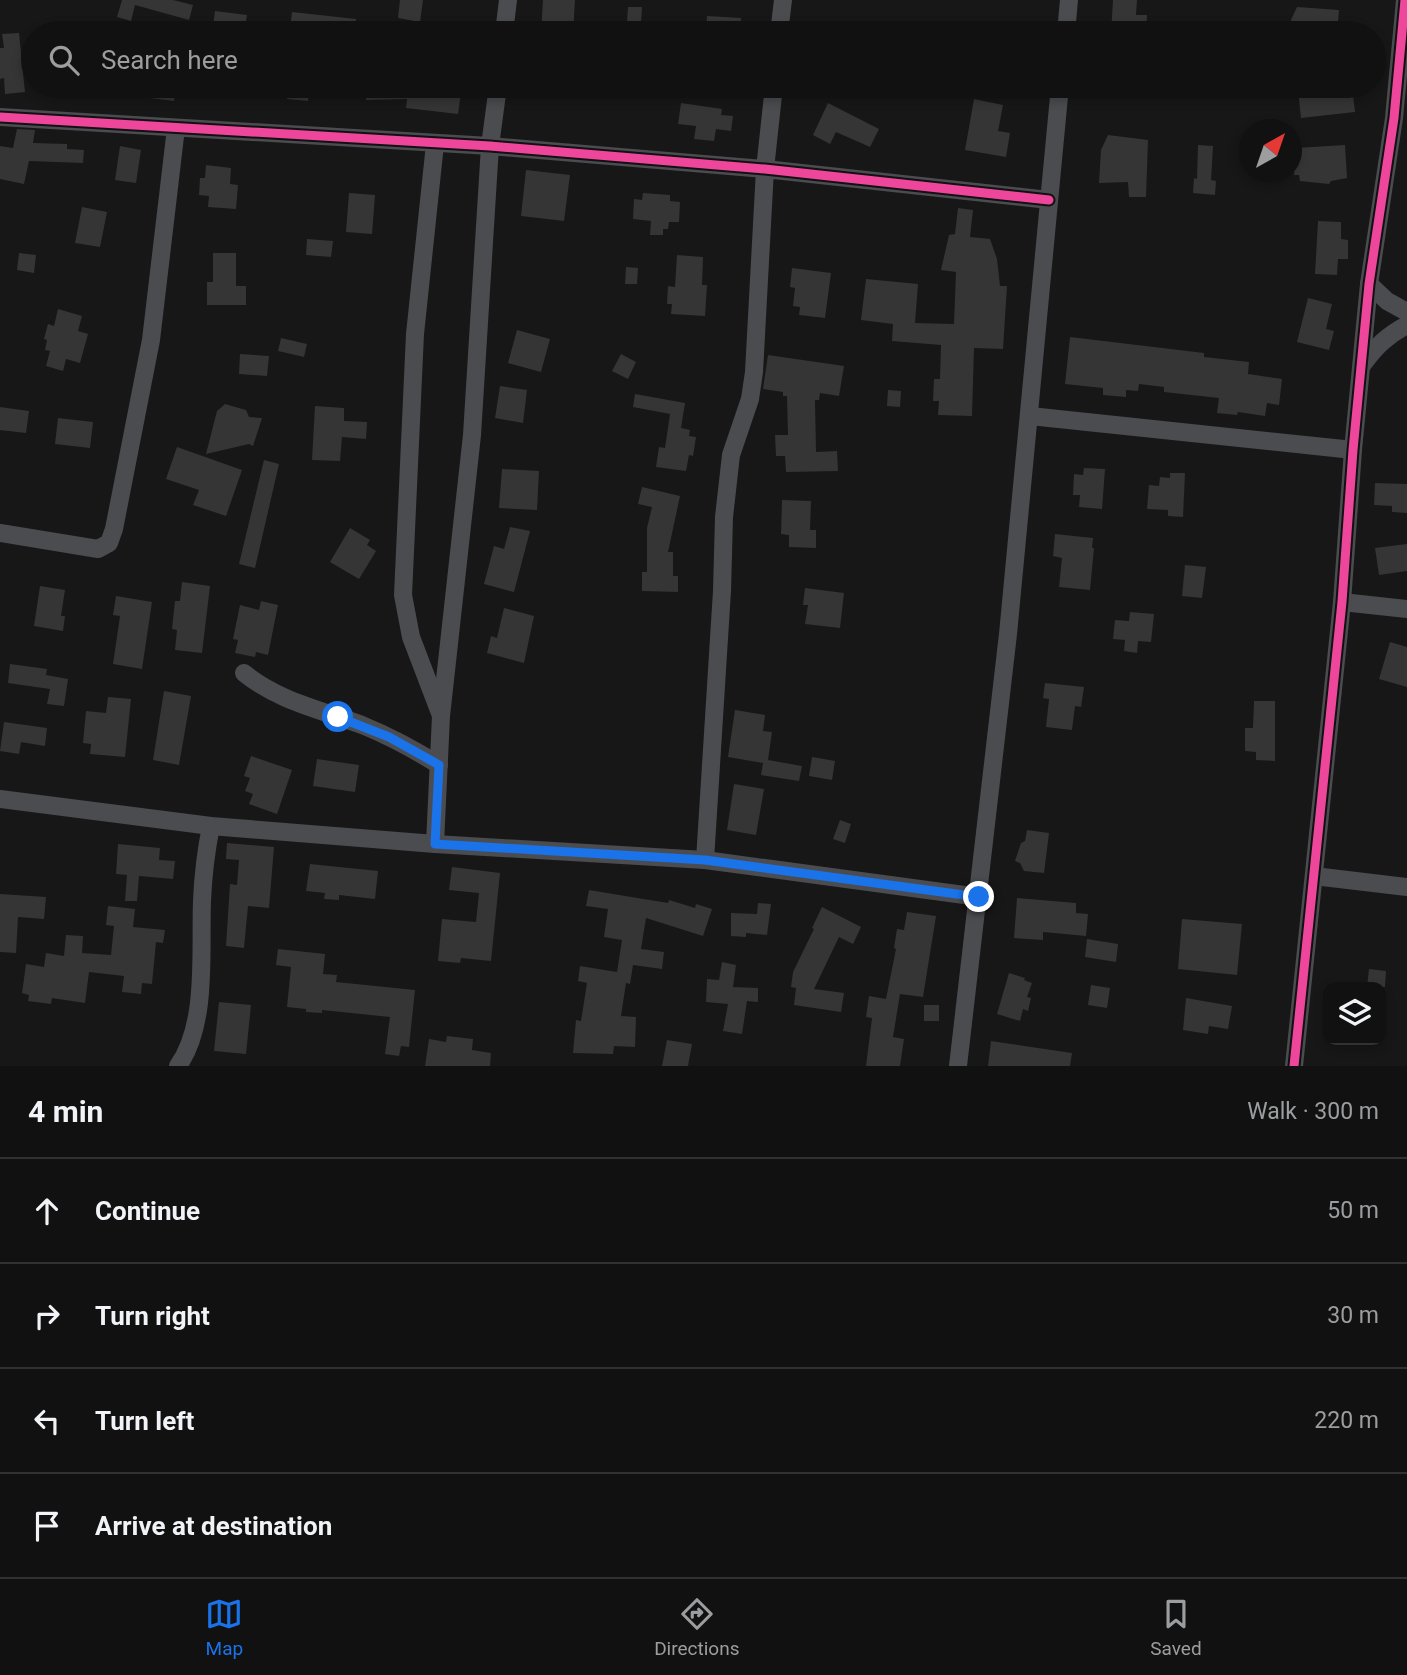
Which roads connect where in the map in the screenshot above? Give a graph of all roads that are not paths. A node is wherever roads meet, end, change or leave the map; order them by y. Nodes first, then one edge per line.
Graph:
1 (508, 0) edge
2 (783, 0) edge
3 (1069, 0) edge
4 (1405, 0) edge
5 (505, 21) edge
6 (780, 21) edge
7 (1067, 21) edge
8 (496, 98) edge
9 (773, 98) edge
10 (1059, 98) edge
11 (0, 117) edge
12 (176, 128) junction
13 (435, 144) junction
14 (490, 146) junction
15 (765, 169) junction
16 (1049, 200) junction
17 (1369, 284) junction
18 (1407, 312) edge
19 (1407, 325) edge
20 (1362, 365) junction
21 (1030, 416) junction
22 (1353, 450) junction
23 (0, 533) edge
24 (1342, 602) junction
25 (1407, 609) edge
26 (244, 673) dead end
27 (441, 716) junction
28 (439, 765) junction
29 (0, 799) edge
30 (211, 826) junction
31 (435, 844) junction
32 (705, 860) junction
33 (1314, 876) junction
34 (1407, 887) edge
35 (979, 897) junction
36 (178, 1066) edge
37 (958, 1066) edge
38 (1294, 1066) edge

1 - 5 street
2 - 6 street
3 - 7 street
4 - 17 street
8 - 14 street
9 - 15 street
10 - 16 street
11 - 12 street
12 - 13 street
12 - 23 street
13 - 14 street
13 - 27 street
14 - 15 street
14 - 27 street
15 - 16 street
15 - 32 street
16 - 21 street
17 - 18 street
17 - 20 street
19 - 20 street
20 - 22 street
21 - 22 street
21 - 35 street
22 - 24 street
24 - 25 street
24 - 33 street
26 - 28 street
27 - 28 street
28 - 31 street
29 - 30 street
30 - 31 street
30 - 36 street
31 - 32 street
32 - 35 street
33 - 34 street
33 - 38 street
35 - 37 street

